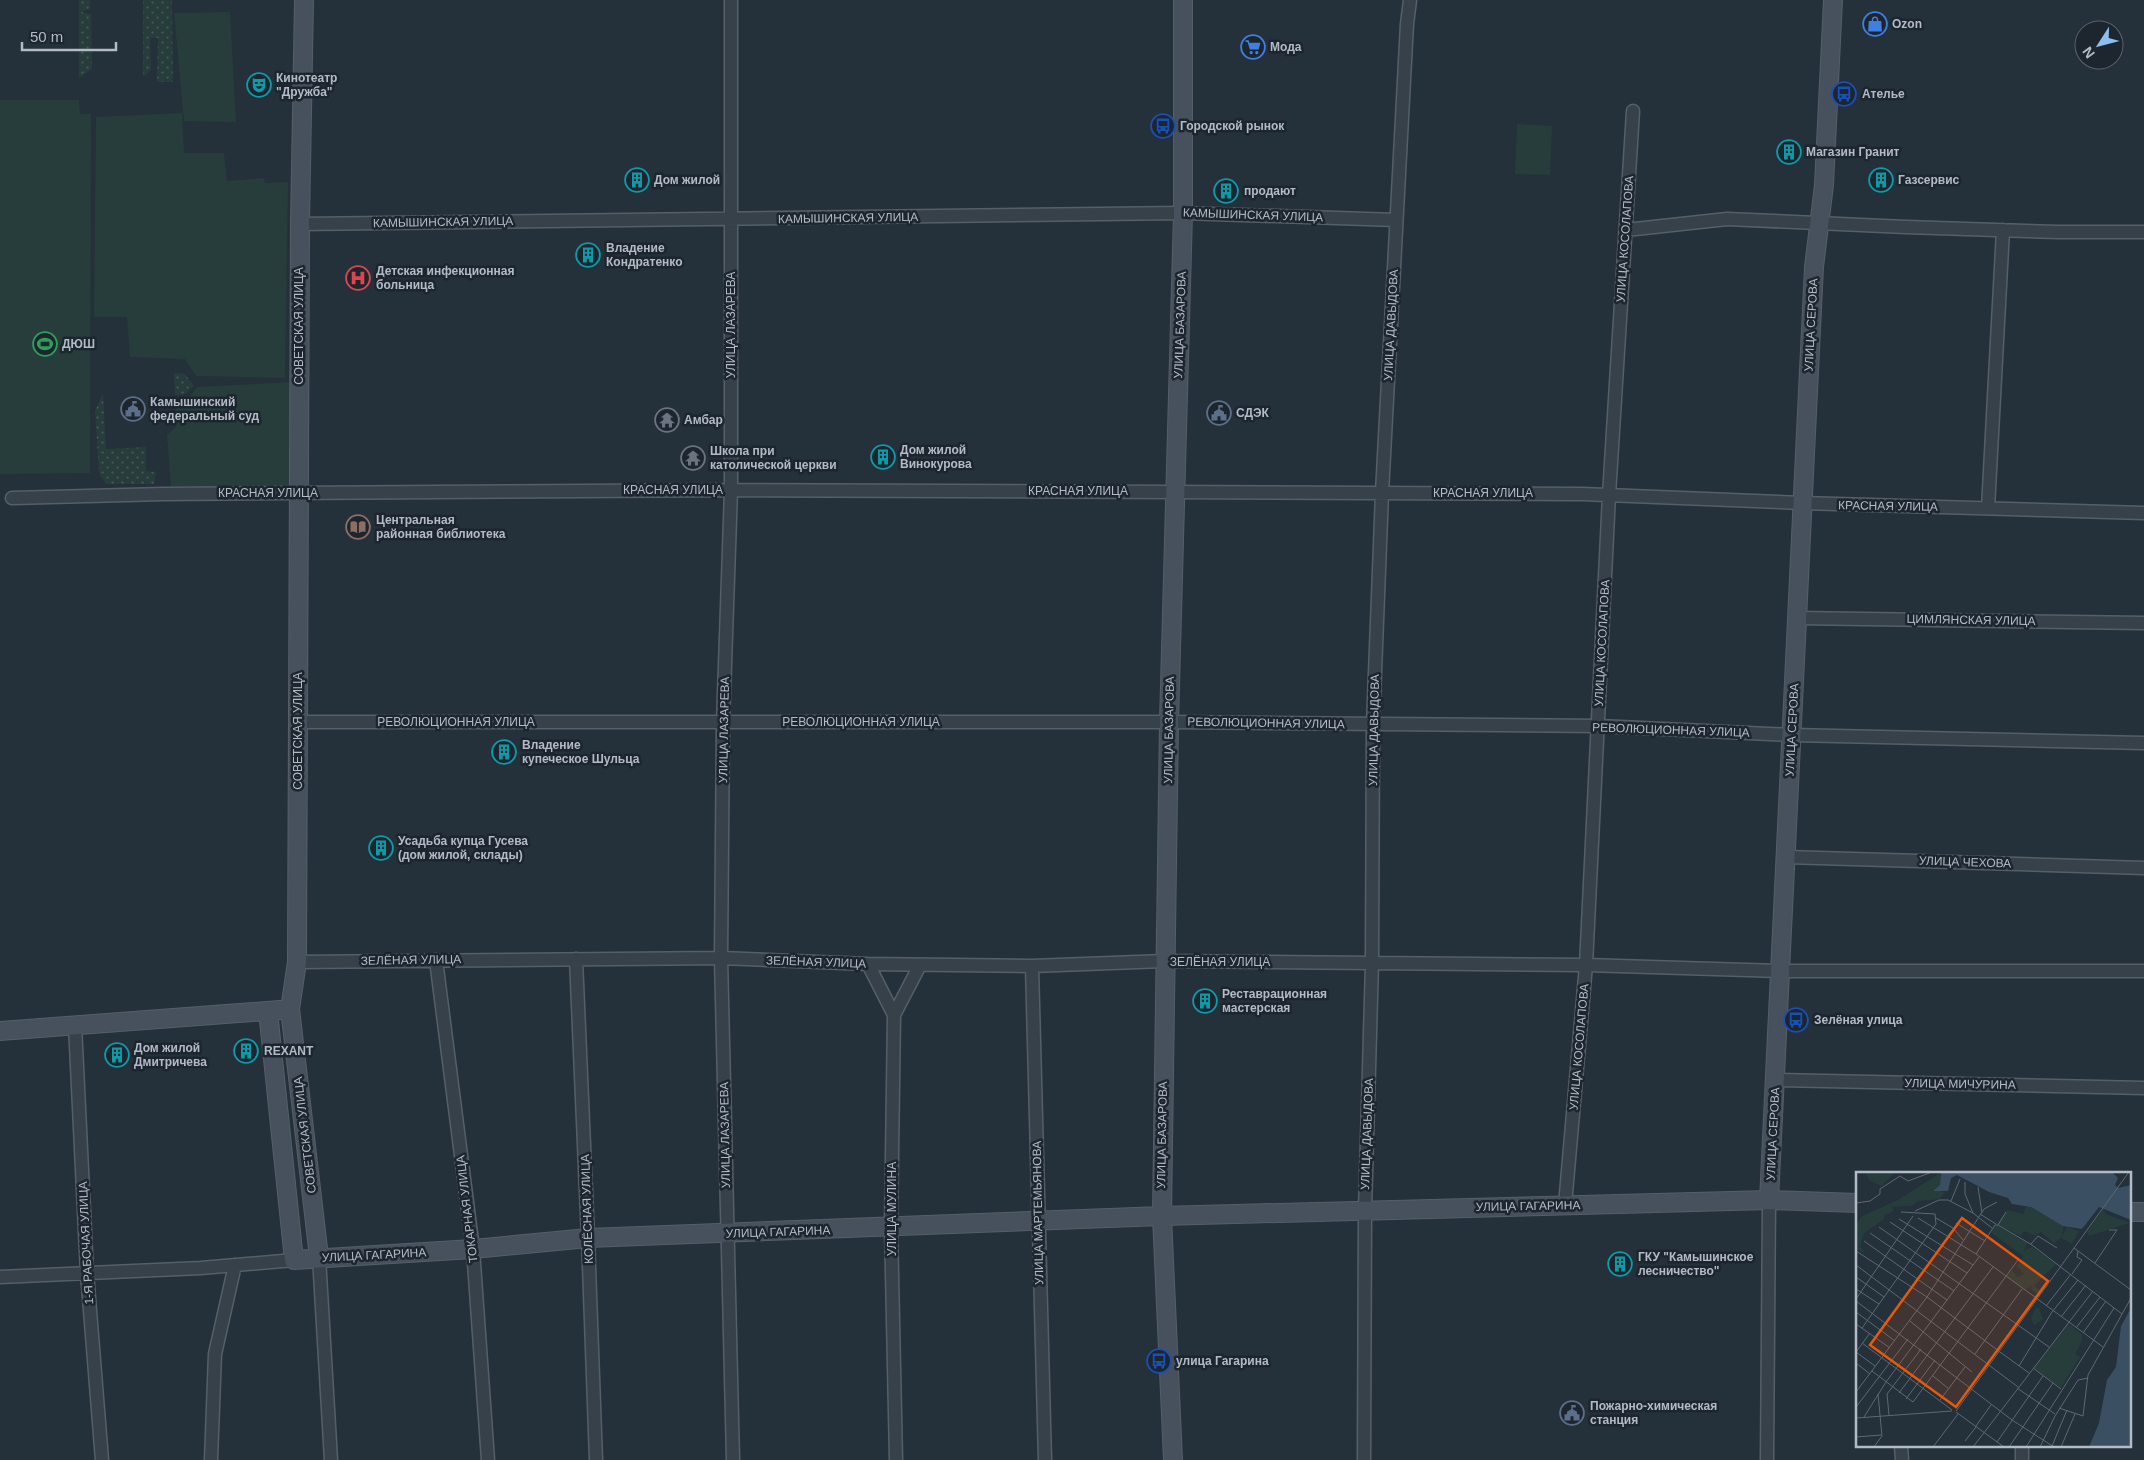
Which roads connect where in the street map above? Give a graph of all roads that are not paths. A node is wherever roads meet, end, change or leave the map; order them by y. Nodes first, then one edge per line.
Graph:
1 (304, 0) edge
2 (731, 0) edge
3 (1183, 0) edge
4 (1410, 0) edge
5 (1833, 0) edge
6 (1633, 111) dead end
7 (1183, 213) junction
8 (732, 219) junction
9 (1396, 220) junction
10 (1819, 222) junction
11 (300, 224) junction
12 (1626, 230) junction
13 (2003, 230) junction
14 (2144, 232) edge
15 (731, 490) junction
16 (1175, 491) junction
17 (298, 493) junction
18 (1382, 493) junction
19 (1609, 495) junction
20 (12, 498) dead end
21 (1802, 504) junction
22 (1988, 508) junction
23 (2144, 513) edge
24 (1797, 618) junction
25 (2144, 623) edge
26 (299, 722) junction
27 (1169, 722) junction
28 (723, 723) junction
29 (1374, 724) junction
30 (1599, 726) junction
31 (1792, 735) junction
32 (2144, 743) edge
33 (1786, 857) junction
34 (2144, 868) edge
35 (721, 958) junction
36 (576, 959) junction
37 (436, 960) junction
38 (297, 962) junction
39 (1164, 962) junction
40 (1372, 963) junction
41 (868, 964) junction
42 (920, 965) junction
43 (1586, 965) junction
44 (1032, 966) junction
45 (1780, 971) junction
46 (2144, 971) edge
47 (290, 1009) junction
48 (268, 1011) junction
49 (894, 1015) junction
50 (75, 1026) junction
51 (0, 1031) edge
52 (1775, 1080) junction
53 (2144, 1088) edge
54 (1769, 1200) junction
55 (1856, 1203) edge
56 (1565, 1205) junction
57 (1365, 1210) junction
58 (1162, 1216) junction
59 (1038, 1222) junction
60 (891, 1227) junction
61 (728, 1234) junction
62 (588, 1238) junction
63 (472, 1249) junction
64 (319, 1258) junction
65 (294, 1260) junction
66 (235, 1266) junction
67 (88, 1273) junction
68 (0, 1277) edge
69 (102, 1460) edge
70 (212, 1460) edge
71 (332, 1460) edge
72 (488, 1460) edge
73 (596, 1460) edge
74 (734, 1460) edge
75 (896, 1460) edge
76 (1045, 1460) edge
77 (1173, 1460) edge
78 (1364, 1460) edge
79 (1767, 1460) edge

1 - 11 street, СОВЕТСКАЯ УЛИЦА
2 - 8 street, УЛИЦА ЛАЗАРЕВА
3 - 7 street, УЛИЦА БАЗАРОВА
4 - 9 street, УЛИЦА ДАВЫДОВА
5 - 10 street, УЛИЦА СЕРОВА
6 - 12 street, УЛИЦА КОСОЛАПОВА
7 - 8 street, КАМЫШИНСКАЯ УЛИЦА
7 - 9 street, КАМЫШИНСКАЯ УЛИЦА
7 - 16 street, УЛИЦА БАЗАРОВА
8 - 11 street, КАМЫШИНСКАЯ УЛИЦА
8 - 15 street, УЛИЦА ЛАЗАРЕВА
9 - 18 street, УЛИЦА ДАВЫДОВА
10 - 12 street
10 - 13 street
10 - 21 street, УЛИЦА СЕРОВА
11 - 17 street, СОВЕТСКАЯ УЛИЦА
12 - 19 street, УЛИЦА КОСОЛАПОВА
13 - 14 street
13 - 22 street
15 - 16 street, КРАСНАЯ УЛИЦА
15 - 17 street, КРАСНАЯ УЛИЦА
15 - 28 street, УЛИЦА ЛАЗАРЕВА
16 - 18 street, КРАСНАЯ УЛИЦА
16 - 27 street, УЛИЦА БАЗАРОВА
17 - 20 street, КРАСНАЯ УЛИЦА
17 - 26 street, СОВЕТСКАЯ УЛИЦА
18 - 19 street, КРАСНАЯ УЛИЦА
18 - 29 street, УЛИЦА ДАВЫДОВА
19 - 21 street, КРАСНАЯ УЛИЦА
19 - 30 street, УЛИЦА КОСОЛАПОВА
21 - 22 street, КРАСНАЯ УЛИЦА
21 - 24 street, УЛИЦА СЕРОВА
22 - 23 street, КРАСНАЯ УЛИЦА
24 - 25 street, ЦИМЛЯНСКАЯ УЛИЦА
24 - 31 street, УЛИЦА СЕРОВА
26 - 28 street, РЕВОЛЮЦИОННАЯ УЛИЦА
26 - 38 street, СОВЕТСКАЯ УЛИЦА
27 - 28 street, РЕВОЛЮЦИОННАЯ УЛИЦА
27 - 29 street, РЕВОЛЮЦИОННАЯ УЛИЦА
27 - 39 street, УЛИЦА БАЗАРОВА
28 - 35 street, УЛИЦА ЛАЗАРЕВА
29 - 30 street, РЕВОЛЮЦИОННАЯ УЛИЦА
29 - 40 street, УЛИЦА ДАВЫДОВА
30 - 31 street, РЕВОЛЮЦИОННАЯ УЛИЦА
30 - 43 street, УЛИЦА КОСОЛАПОВА
31 - 32 street, РЕВОЛЮЦИОННАЯ УЛИЦА
31 - 33 street, УЛИЦА СЕРОВА
33 - 34 street, УЛИЦА ЧЕХОВА
33 - 45 street, УЛИЦА СЕРОВА
35 - 36 street, ЗЕЛЁНАЯ УЛИЦА
35 - 41 street, ЗЕЛЁНАЯ УЛИЦА
35 - 61 street, УЛИЦА ЛАЗАРЕВА
36 - 37 street, ЗЕЛЁНАЯ УЛИЦА
36 - 62 street, КОЛЁСНАЯ УЛИЦА
37 - 38 street, ЗЕЛЁНАЯ УЛИЦА
37 - 63 street, ТОКАРНАЯ УЛИЦА
38 - 47 street, СОВЕТСКАЯ УЛИЦА
39 - 40 street, ЗЕЛЁНАЯ УЛИЦА
39 - 44 street, ЗЕЛЁНАЯ УЛИЦА
39 - 58 street, УЛИЦА БАЗАРОВА
40 - 43 street, ЗЕЛЁНАЯ УЛИЦА
40 - 57 street, УЛИЦА ДАВЫДОВА
41 - 42 street, ЗЕЛЁНАЯ УЛИЦА
41 - 49 street, УЛИЦА МУЛИНА
42 - 44 street, ЗЕЛЁНАЯ УЛИЦА
42 - 49 street
43 - 45 street, ЗЕЛЁНАЯ УЛИЦА
43 - 56 street, УЛИЦА КОСОЛАПОВА
44 - 59 street, УЛИЦА МАРТЕМЬЯНОВА
45 - 46 street, ЗЕЛЁНАЯ УЛИЦА
45 - 52 street, УЛИЦА СЕРОВА
47 - 48 street
47 - 64 street, СОВЕТСКАЯ УЛИЦА
48 - 50 street
48 - 65 street
49 - 60 street, УЛИЦА МУЛИНА
50 - 51 street
50 - 67 street, 1-Я РАБОЧАЯ УЛИЦА
52 - 53 street, УЛИЦА МИЧУРИНА
52 - 54 street, УЛИЦА СЕРОВА
54 - 55 street, УЛИЦА ГАГАРИНА
54 - 56 street, УЛИЦА ГАГАРИНА
54 - 79 street, УЛИЦА СЕРОВА
56 - 57 street, УЛИЦА ГАГАРИНА
57 - 58 street, УЛИЦА ГАГАРИНА
57 - 78 street, УЛИЦА ДАВЫДОВА
58 - 59 street, УЛИЦА ГАГАРИНА
58 - 77 street, УЛИЦА БАЗАРОВА
59 - 60 street, УЛИЦА ГАГАРИНА
59 - 76 street, УЛИЦА МАРТЕМЬЯНОВА
60 - 61 street, УЛИЦА ГАГАРИНА
60 - 75 street, УЛИЦА МУЛИНА
61 - 62 street, УЛИЦА ГАГАРИНА
61 - 74 street, УЛИЦА ЛАЗАРЕВА
62 - 63 street, УЛИЦА ГАГАРИНА
62 - 73 street, КОЛЁСНАЯ УЛИЦА
63 - 64 street, УЛИЦА ГАГАРИНА
63 - 72 street, ТОКАРНАЯ УЛИЦА
64 - 65 street, УЛИЦА ГАГАРИНА
64 - 71 street, СОВЕТСКАЯ УЛИЦА
65 - 66 street, УЛИЦА ГАГАРИНА
66 - 67 street, УЛИЦА ГАГАРИНА
66 - 70 street
67 - 68 street, УЛИЦА ГАГАРИНА
67 - 69 street, 1-Я РАБОЧАЯ УЛИЦА

